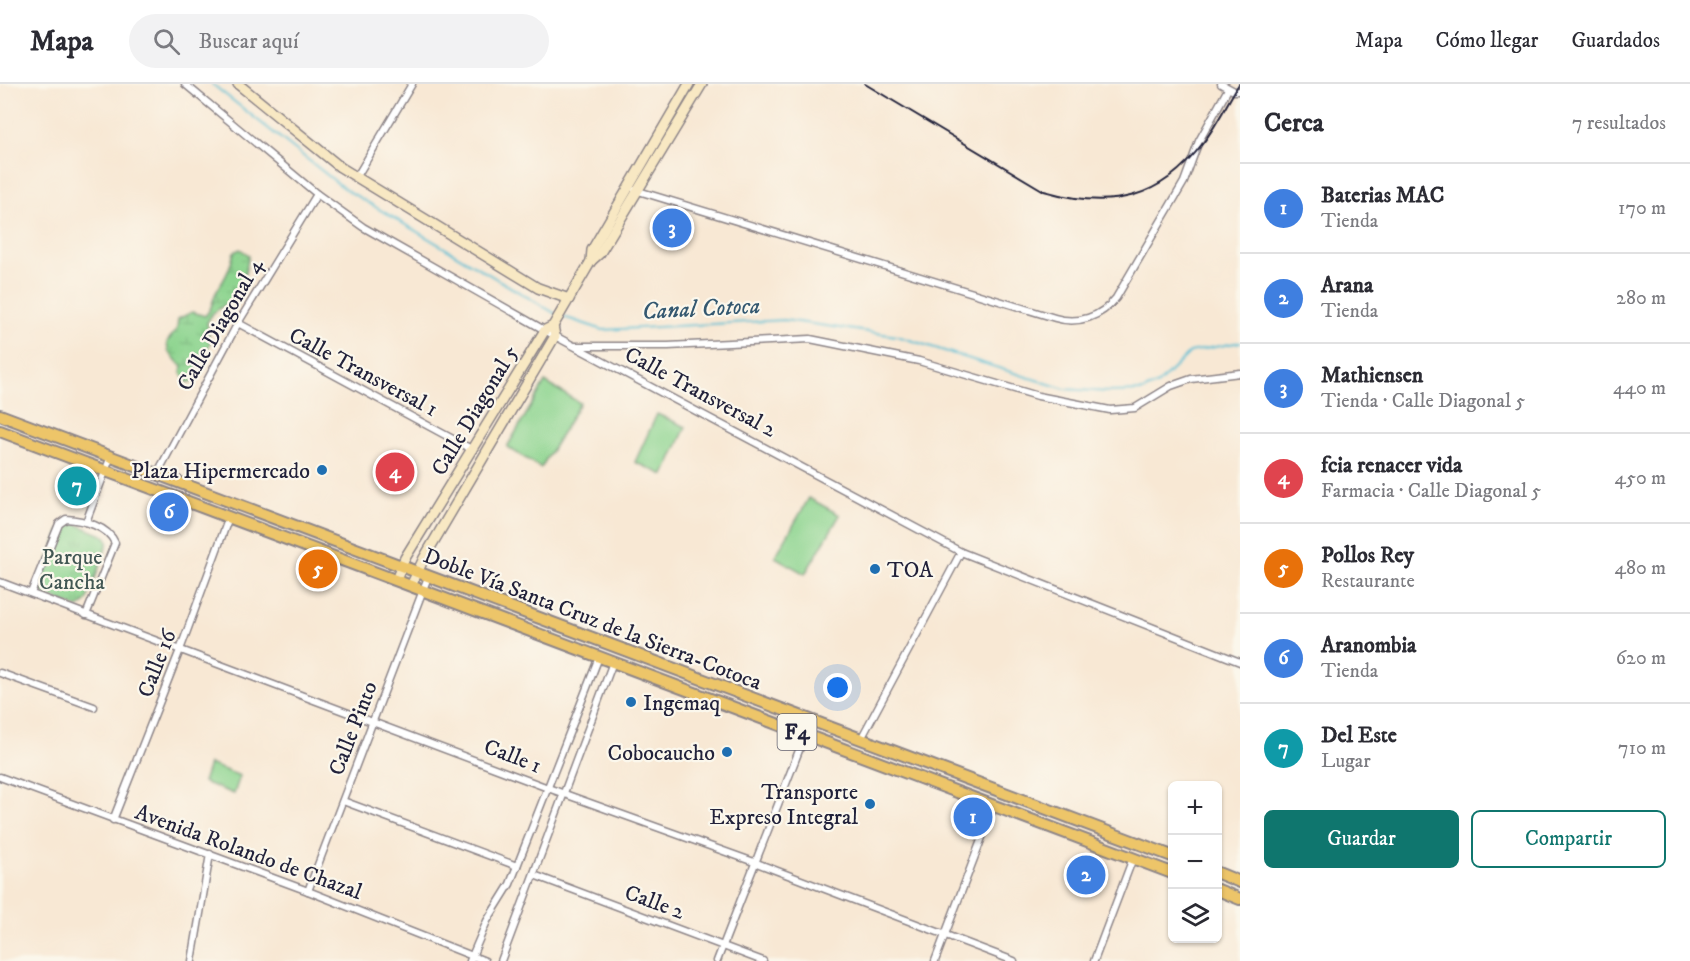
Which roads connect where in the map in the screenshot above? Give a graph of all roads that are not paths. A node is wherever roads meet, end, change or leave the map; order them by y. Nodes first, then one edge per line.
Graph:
1 (185, 84) edge
2 (238, 84) edge
3 (412, 84) edge
4 (689, 84) edge
5 (702, 84) edge
6 (1221, 84) edge
7 (1228, 89) junction
8 (1240, 91) edge
9 (669, 117) junction
10 (678, 123) junction
11 (356, 178) junction
12 (627, 186) junction
13 (639, 191) junction
14 (317, 194) junction
15 (591, 261) junction
16 (569, 299) junction
17 (238, 323) junction
18 (552, 329) junction
19 (576, 346) junction
20 (1240, 373) edge
21 (0, 415) edge
22 (0, 431) edge
23 (473, 450) junction
24 (111, 456) junction
25 (105, 471) junction
26 (158, 474) junction
27 (228, 517) junction
28 (87, 522) junction
29 (961, 552) junction
30 (401, 567) junction
31 (416, 573) junction
32 (428, 577) junction
33 (396, 580) junction
34 (0, 582) edge
35 (417, 588) junction
36 (31, 593) junction
37 (86, 615) junction
38 (180, 650) junction
39 (599, 657) junction
40 (613, 662) junction
41 (1240, 662) edge
42 (0, 673) edge
43 (94, 707) dead end
44 (374, 722) junction
45 (805, 735) junction
46 (861, 740) junction
47 (0, 777) edge
48 (548, 788) junction
49 (564, 794) junction
50 (343, 801) junction
51 (994, 806) junction
52 (113, 820) junction
53 (210, 854) junction
54 (1168, 854) edge
55 (1133, 858) junction
56 (754, 862) junction
57 (518, 866) junction
58 (1168, 871) edge
59 (534, 875) junction
60 (1222, 875) edge
61 (1240, 882) edge
62 (308, 891) junction
63 (1222, 892) edge
64 (1240, 899) edge
65 (945, 935) junction
66 (723, 945) junction
67 (471, 959) edge
68 (192, 961) edge
69 (485, 961) edge
70 (501, 961) edge
71 (717, 961) edge
72 (763, 961) edge
73 (935, 961) edge
74 (1014, 961) edge
75 (1094, 961) edge

1 - 14 street, Calle Transversal 2
2 - 11 street
3 - 11 street
4 - 9 street, Calle Diagonal 5
5 - 10 street, Calle Diagonal 5
6 - 7 street
7 - 8 street
7 - 13 street
9 - 10 street
9 - 12 street, Calle Diagonal 5
10 - 13 street, Calle Diagonal 5
11 - 16 street
12 - 13 street
12 - 15 street, Calle Diagonal 5
13 - 15 street, Calle Diagonal 5
14 - 17 street, Calle Diagonal 4
14 - 18 street, Calle Transversal 2
15 - 16 street, Calle Diagonal 5
16 - 18 street, Calle Diagonal 5
17 - 23 street, Calle Transversal 1
17 - 26 street, Calle Diagonal 4
18 - 19 street, Calle Transversal 2
18 - 23 street, Calle Diagonal 5
18 - 31 street, Calle Diagonal 5
19 - 20 street
19 - 29 street, Calle Transversal 2
21 - 24 highway, Doble Vía Santa Cruz de la Sierra-Cotoca / F4
22 - 25 highway, F4
23 - 30 street, Calle Diagonal 5
24 - 25 street
24 - 26 highway, Doble Vía Santa Cruz de la Sierra-Cotoca / F4
25 - 27 highway, F4
25 - 28 street
26 - 30 highway, Doble Vía Santa Cruz de la Sierra-Cotoca / F4
27 - 33 highway, Doble Vía Santa Cruz de la Sierra-Cotoca / F4
27 - 38 street, Calle 16
28 - 36 street
28 - 37 street
29 - 41 street, Calle Transversal 2
29 - 46 street
30 - 31 highway, Doble Vía Santa Cruz de la Sierra-Cotoca / F4
30 - 33 street, Calle Diagonal 5
31 - 32 highway, Doble Vía Santa Cruz de la Sierra-Cotoca / F4
31 - 35 street, Calle Diagonal 5
32 - 35 street, Calle Pinto
32 - 46 highway, Doble Vía Santa Cruz de la Sierra-Cotoca / F4
33 - 35 highway, Doble Vía Santa Cruz de la Sierra-Cotoca / F4
34 - 36 street, Calle 1
35 - 39 highway, Doble Vía Santa Cruz de la Sierra-Cotoca / F4
35 - 44 street, Calle Pinto
36 - 37 street, Calle 1
37 - 38 street, Calle 1
38 - 44 street, Calle 1
38 - 52 street, Calle 16
39 - 40 highway, Doble Vía Santa Cruz de la Sierra-Cotoca / F4
39 - 48 street
40 - 45 highway, Doble Vía Santa Cruz de la Sierra-Cotoca / F4
40 - 49 street
42 - 43 street
44 - 48 street, Calle 1
44 - 50 street, Calle Pinto
45 - 51 highway, Doble Vía Santa Cruz de la Sierra-Cotoca / F4
45 - 56 street
46 - 54 highway, Doble Vía Santa Cruz de la Sierra-Cotoca / F4
47 - 52 street, Avenida Rolando de Chazal
48 - 49 street, Calle 1
48 - 57 street
49 - 56 street, Calle 1
49 - 59 street
50 - 57 street
50 - 62 street, Calle Pinto
51 - 55 highway, Doble Vía Santa Cruz de la Sierra-Cotoca / F4
51 - 65 street
52 - 53 street, Avenida Rolando de Chazal
53 - 62 street, Avenida Rolando de Chazal
53 - 68 street
55 - 58 highway, Doble Vía Santa Cruz de la Sierra-Cotoca / F4
55 - 75 street
56 - 65 street, Calle 1
56 - 66 street
57 - 67 street
59 - 66 street, Calle 2
59 - 70 street
60 - 61 highway
62 - 67 street, Avenida Rolando de Chazal
63 - 64 highway
65 - 73 street
65 - 74 street, Calle 1
66 - 71 street
66 - 72 street, Calle 2
67 - 69 street, Avenida Rolando de Chazal

